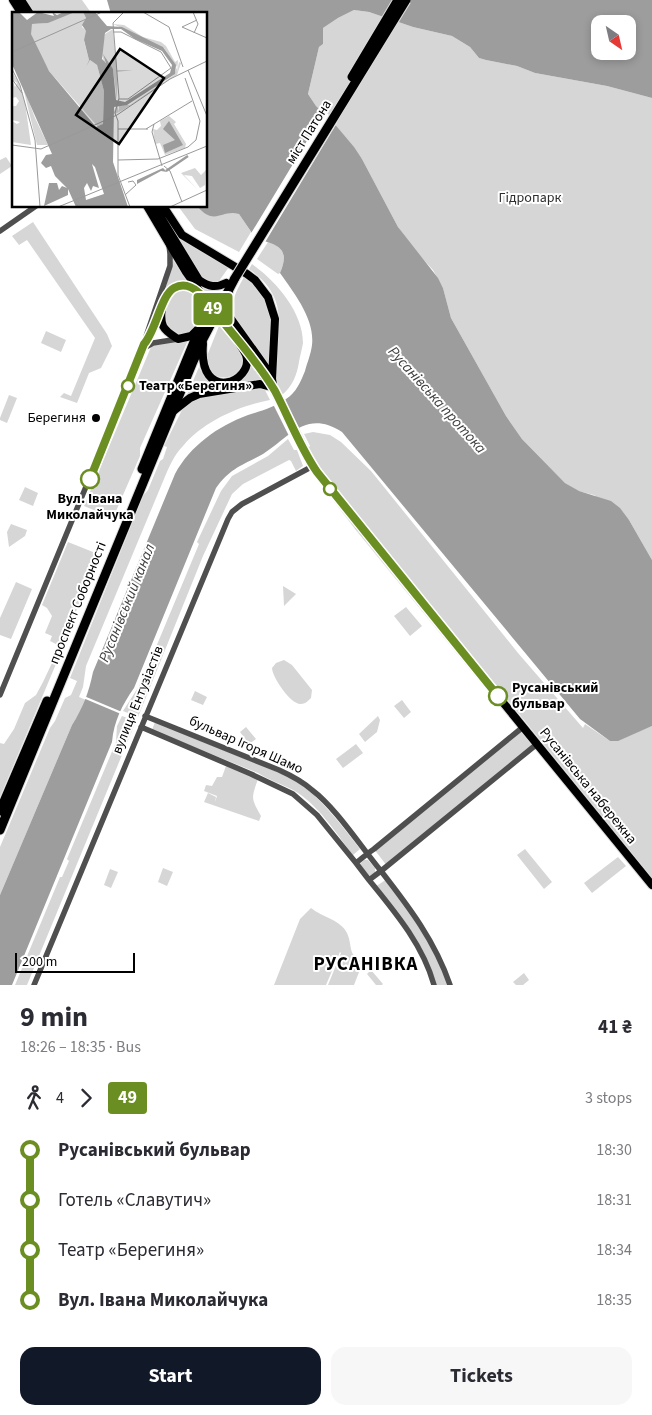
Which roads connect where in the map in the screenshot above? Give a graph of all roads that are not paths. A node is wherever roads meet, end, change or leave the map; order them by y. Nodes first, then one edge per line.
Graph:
1 (12, 0) edge
2 (21, 0) edge
3 (398, 0) edge
4 (406, 0) edge
5 (21, 12) edge
6 (29, 12) edge
7 (33, 208) edge
8 (148, 208) edge
9 (155, 208) edge
10 (164, 208) edge
11 (0, 231) edge
12 (168, 244) junction
13 (230, 281) junction
14 (161, 310) junction
15 (205, 322) junction
16 (224, 323) tunnel mouth
17 (233, 334) junction
18 (178, 339) junction
19 (203, 339) junction
20 (143, 347) junction
21 (273, 387) junction
22 (172, 412) junction
23 (313, 466) junction
24 (0, 695) edge
25 (145, 716) junction
26 (523, 726) junction
27 (141, 727) junction
28 (537, 744) junction
29 (0, 811) edge
30 (0, 830) edge
31 (367, 854) junction
32 (356, 863) junction
33 (380, 871) junction
34 (369, 880) junction
35 (652, 885) edge
36 (34, 985) edge
37 (434, 985) edge
38 (450, 985) edge

1 - 5 main road
2 - 6 main road
3 - 13 highway, міст Патона, bridge
4 - 13 highway, міст Патона, bridge
7 - 11 street
8 - 12 main road
9 - 13 main road
10 - 21 main road, Русанівська набережна
12 - 14 main road
12 - 20 street
13 - 15 highway, проспект Соборності
13 - 19 highway, проспект Соборності
13 - 21 main road, Русанівська набережна
14 - 18 main road
14 - 20 street
15 - 18 main road
15 - 29 highway, проспект Соборності
16 - 17 main road, Русанівська набережна
17 - 19 main road
17 - 21 main road, Русанівська набережна
18 - 20 street
19 - 22 highway, проспект Соборності
20 - 24 street
21 - 22 main road
21 - 23 main road, Русанівська набережна
22 - 30 highway, проспект Соборності
23 - 25 street, вулиця Ентузіастів
23 - 26 main road, Русанівська набережна
25 - 27 street, вулиця Ентузіастів
25 - 31 street, бульвар Ігоря Шамо
26 - 28 main road, Русанівська набережна
26 - 31 street
27 - 32 street, бульвар Ігоря Шамо
27 - 36 street, вулиця Ентузіастів
28 - 33 street
28 - 35 main road, Русанівська набережна
31 - 32 street
31 - 33 street, бульвар Ігоря Шамо
32 - 34 street, бульвар Ігоря Шамо
33 - 34 street
33 - 38 street
34 - 37 street

